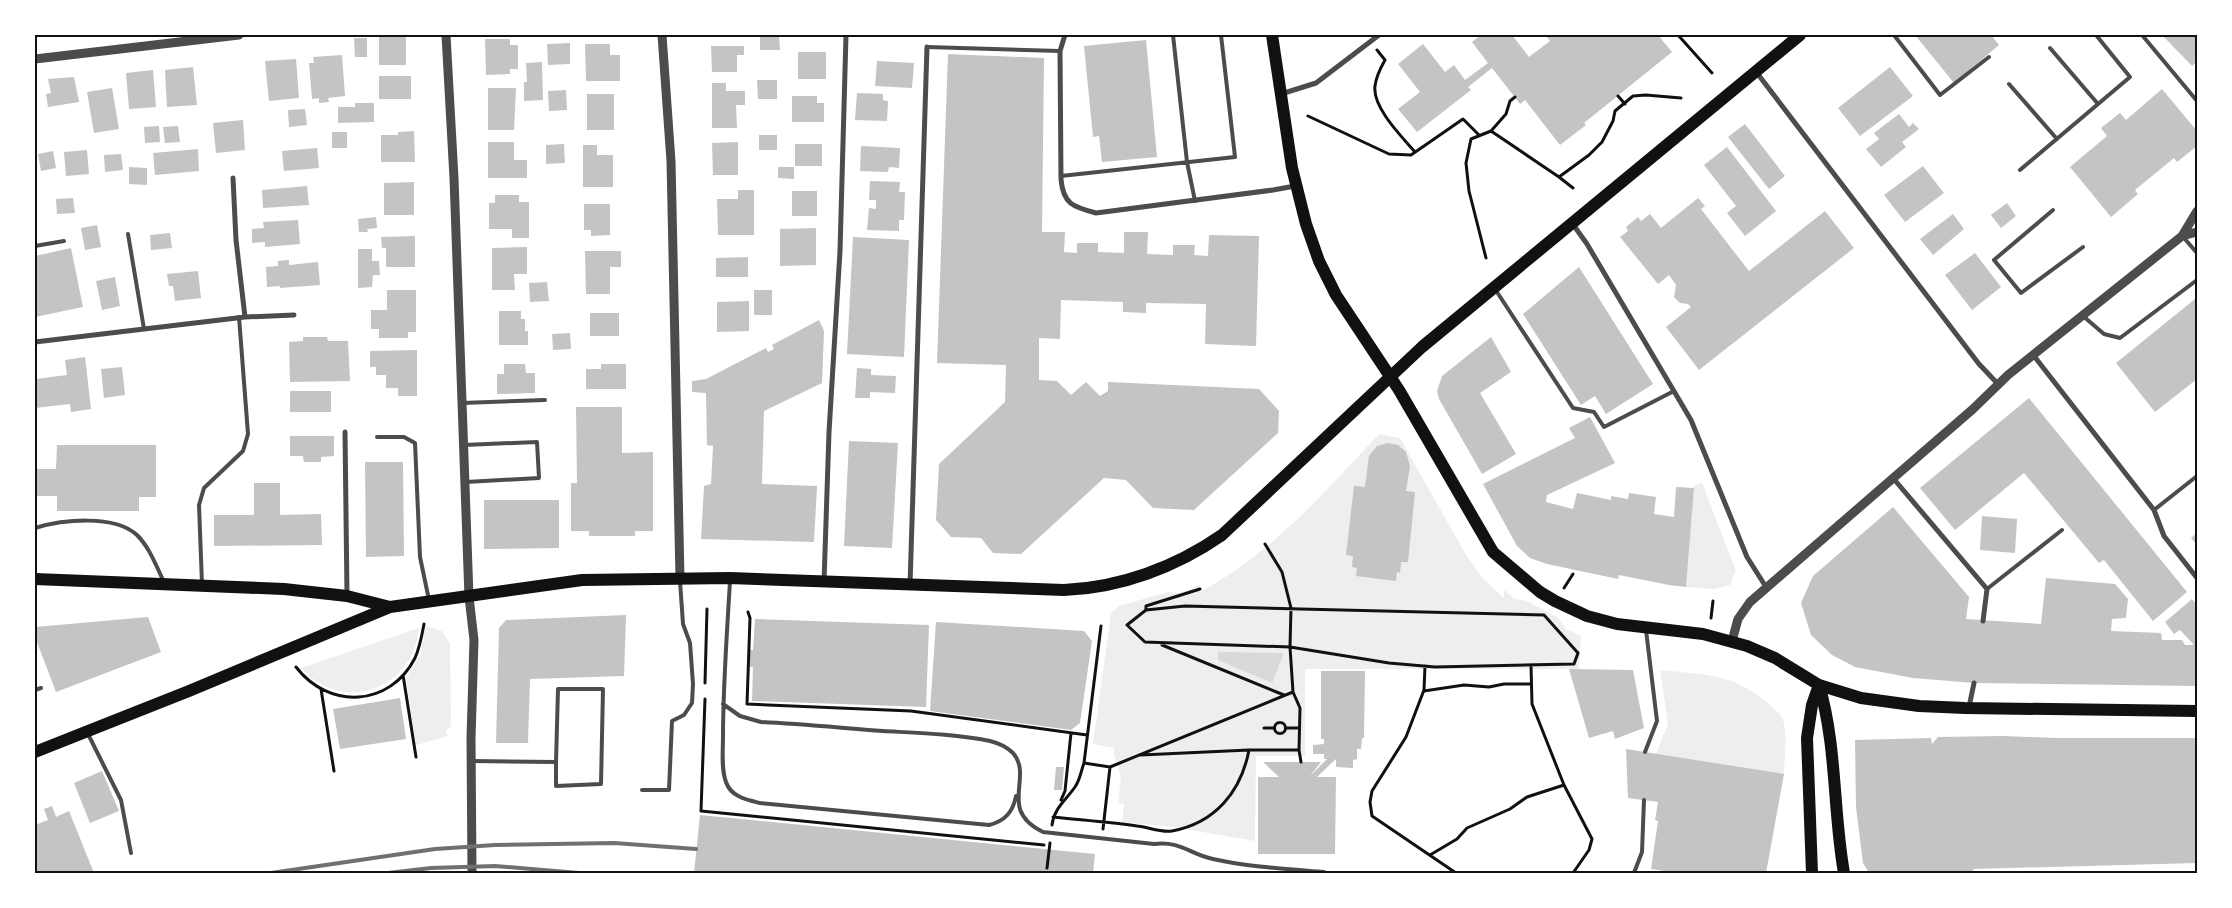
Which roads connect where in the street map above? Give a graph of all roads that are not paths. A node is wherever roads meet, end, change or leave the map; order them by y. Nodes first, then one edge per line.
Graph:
1 (239, 35) edge
2 (446, 35) edge
3 (662, 35) edge
4 (846, 35) edge
5 (1065, 35) edge
6 (1173, 35) edge
7 (1221, 35) edge
8 (1272, 35) edge
9 (1379, 35) edge
10 (1800, 35) edge
11 (1894, 35) edge
12 (2096, 35) edge
13 (2142, 35) edge
14 (927, 48) joint
15 (2050, 48) dead end
16 (1060, 52) junction
17 (1989, 57) dead end
18 (35, 59) edge
19 (1756, 72) junction
20 (2009, 84) dead end
21 (1281, 94) junction
22 (2197, 101) edge
23 (2098, 104) junction
24 (2057, 139) junction
25 (1187, 162) junction
26 (2020, 170) dead end
27 (1061, 176) junction
28 (233, 178) dead end
29 (1295, 186) junction
30 (1194, 201) junction
31 (2053, 210) dead end
32 (2197, 211) edge
33 (1572, 223) junction
34 (2197, 232) edge
35 (128, 234) dead end
36 (2182, 236) junction
37 (64, 241) dead end
38 (35, 246) edge
39 (2083, 247) dead end
40 (2197, 253) edge
41 (2197, 280) edge
42 (1494, 287) junction
43 (294, 315) dead end
44 (2083, 316) junction
45 (242, 317) junction
46 (144, 329) junction
47 (35, 342) edge
48 (2034, 356) junction
49 (1390, 376) junction
50 (1998, 384) junction
51 (1674, 391) junction
52 (545, 400) dead end
53 (462, 403) junction
54 (345, 432) dead end
55 (377, 437) dead end
56 (464, 445) junction
57 (2197, 476) edge
58 (1893, 478) junction
59 (465, 482) junction
60 (2154, 510) junction
61 (35, 528) edge
62 (2062, 530) dead end
63 (680, 578) junction
64 (730, 578) junction
65 (2197, 578) edge
66 (35, 579) edge
67 (824, 582) junction
68 (165, 584) junction
69 (202, 586) junction
70 (910, 586) junction
71 (1766, 587) junction
72 (1987, 589) junction
73 (346, 596) junction
74 (469, 597) junction
75 (429, 602) junction
76 (390, 607) junction
77 (1983, 621) dead end
78 (1646, 628) junction
79 (1732, 641) junction
80 (1974, 683) dead end
81 (1819, 685) junction
82 (41, 688) dead end
83 (35, 690) edge
84 (723, 704) junction
85 (1969, 708) junction
86 (2197, 711) edge
87 (87, 732) junction
88 (35, 752) edge
89 (1645, 752) dead end
90 (470, 761) junction
91 (556, 762) junction
92 (642, 790) dead end
93 (1018, 791) junction
94 (1644, 800) dead end
95 (131, 853) dead end
96 (1324, 872) dead end
97 (472, 873) edge
98 (1634, 873) edge
99 (1812, 873) edge
100 (1844, 873) edge

1 - 18 street
2 - 53 street
3 - 63 street
4 - 67 street
5 - 16 street
6 - 25 lane
7 - 25 lane
8 - 21 main road
9 - 21 street
10 - 19 main road
11 - 17 lane
12 - 23 lane
13 - 22 lane
14 - 16 lane
14 - 70 street
15 - 23 lane
16 - 27 street
19 - 33 main road
19 - 50 street
20 - 24 lane
21 - 29 main road
23 - 24 lane
24 - 26 lane
25 - 27 lane
25 - 30 lane
27 - 30 street
28 - 45 street
29 - 30 street
29 - 49 main road
31 - 39 lane
32 - 36 street
33 - 42 main road
33 - 51 street
34 - 36 street
35 - 46 lane
36 - 40 lane
36 - 44 street
37 - 38 lane
41 - 44 lane
42 - 49 main road
42 - 51 lane
43 - 45 street
44 - 48 street
45 - 46 street
45 - 69 lane
46 - 47 street
48 - 50 street
48 - 60 street
49 - 70 main road
49 - 78 main road
50 - 58 street
51 - 71 street
52 - 53 lane
53 - 56 street
54 - 73 street
55 - 75 lane
56 - 59 street
56 - 59 lane
57 - 60 lane
58 - 71 street
58 - 72 street
59 - 74 street
60 - 65 street
61 - 68 lane
62 - 72 lane
63 - 64 main road
63 - 74 main road
63 - 92 lane
64 - 67 main road
64 - 84 lane
66 - 68 main road
67 - 70 main road
68 - 69 main road
69 - 73 main road
71 - 79 street
72 - 77 street
73 - 76 main road
74 - 75 main road
74 - 90 street
75 - 76 main road
76 - 87 main road
78 - 79 main road
78 - 89 lane
79 - 81 main road
80 - 85 street
81 - 85 main road
81 - 99 main road
81 - 100 main road
82 - 83 lane
84 - 93 lane
84 - 93 lane
85 - 86 main road
87 - 88 main road
87 - 95 lane
90 - 91 lane
90 - 97 street
91 - 91 lane
93 - 96 lane
94 - 98 lane

